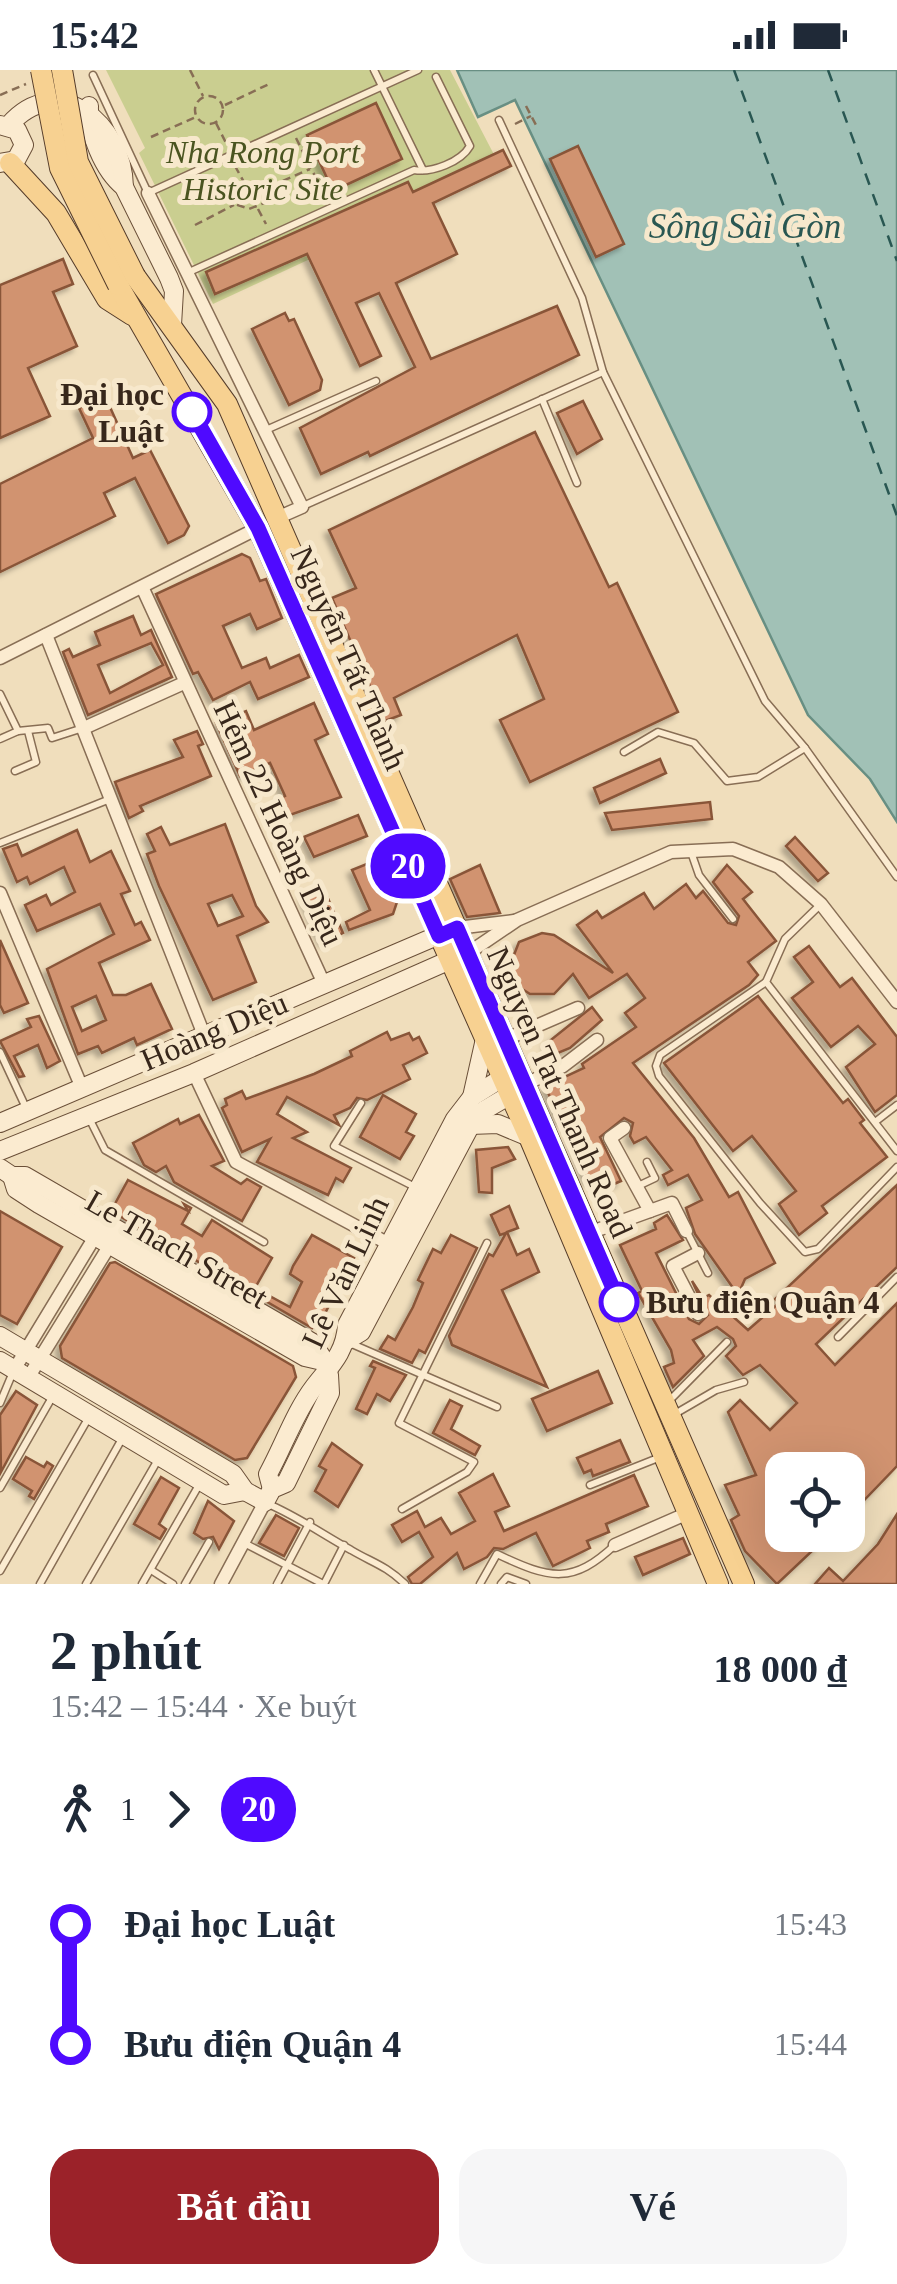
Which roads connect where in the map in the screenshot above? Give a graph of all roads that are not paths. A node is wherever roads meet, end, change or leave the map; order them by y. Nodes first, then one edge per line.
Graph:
1 (41, 70) edge
2 (62, 70) edge
3 (374, 70) edge
4 (418, 70) edge
5 (93, 74) dead end
6 (436, 76) dead end
7 (382, 86) junction
8 (498, 120) dead end
9 (5, 125) edge
10 (5, 163) edge
11 (424, 172) junction
12 (134, 193) junction
13 (186, 274) junction
14 (126, 280) junction
15 (138, 320) junction
16 (172, 325) junction
17 (603, 372) junction
18 (376, 380) dead end
19 (542, 399) junction
20 (265, 430) junction
21 (243, 440) junction
22 (577, 483) dead end
23 (302, 507) junction
24 (268, 523) junction
25 (143, 588) junction
26 (46, 635) junction
27 (0, 658) edge
28 (184, 684) junction
29 (0, 694) edge
30 (84, 728) junction
31 (18, 731) junction
32 (28, 731) junction
33 (0, 739) edge
34 (805, 748) junction
35 (624, 752) dead end
36 (15, 771) dead end
37 (111, 799) junction
38 (0, 844) edge
39 (691, 851) junction
40 (897, 877) edge
41 (0, 892) edge
42 (821, 904) junction
43 (733, 918) dead end
44 (516, 920) junction
45 (448, 932) junction
46 (458, 957) junction
47 (766, 982) junction
48 (325, 986) junction
49 (897, 1002) edge
50 (578, 1008) dead end
51 (204, 1035) junction
52 (495, 1040) junction
53 (596, 1040) dead end
54 (0, 1052) edge
55 (194, 1073) junction
56 (512, 1086) junction
57 (82, 1088) junction
58 (472, 1097) junction
59 (361, 1104) dead end
60 (897, 1105) edge
61 (27, 1111) junction
62 (88, 1117) junction
63 (876, 1122) junction
64 (0, 1123) edge
65 (470, 1124) junction
66 (624, 1128) dead end
67 (529, 1137) junction
68 (0, 1151) edge
69 (897, 1151) edge
70 (646, 1162) dead end
71 (897, 1167) edge
72 (6, 1172) edge
73 (637, 1187) junction
74 (418, 1189) junction
75 (650, 1211) junction
76 (686, 1231) joint
77 (589, 1233) junction
78 (106, 1235) junction
79 (264, 1242) dead end
80 (487, 1243) dead end
81 (389, 1244) junction
82 (698, 1253) junction
83 (708, 1272) dead end
84 (897, 1277) edge
85 (698, 1314) dead end
86 (0, 1336) edge
87 (838, 1337) dead end
88 (346, 1341) junction
89 (727, 1342) dead end
90 (32, 1356) junction
91 (329, 1366) junction
92 (13, 1373) edge
93 (424, 1376) junction
94 (744, 1382) dead end
95 (54, 1394) junction
96 (0, 1403) edge
97 (497, 1407) dead end
98 (667, 1411) junction
99 (90, 1415) junction
100 (124, 1436) junction
101 (664, 1456) junction
102 (160, 1457) junction
103 (200, 1482) junction
104 (590, 1485) dead end
105 (0, 1488) edge
106 (244, 1491) junction
107 (269, 1496) junction
108 (402, 1509) dead end
109 (688, 1513) junction
110 (310, 1522) junction
111 (209, 1542) dead end
112 (243, 1542) junction
113 (344, 1545) junction
114 (614, 1545) joint
115 (287, 1564) junction
116 (150, 1570) junction
117 (0, 1571) edge
118 (40, 1584) edge
119 (86, 1584) edge
120 (142, 1584) edge
121 (173, 1584) edge
122 (186, 1584) edge
123 (221, 1584) edge
124 (277, 1584) edge
125 (323, 1584) edge
126 (405, 1584) edge
127 (480, 1584) edge
128 (502, 1584) edge
129 (526, 1584) edge
130 (718, 1584) edge
131 (744, 1584) edge

1 - 14 main road, bridge
2 - 14 main road, bridge
3 - 7 lane
4 - 7 lane
5 - 12 lane
6 - 11 lane
7 - 11 lane
7 - 12 lane
8 - 17 lane
9 - 10 street
9 - 12 street
10 - 15 main road
11 - 13 lane
12 - 13 street
12 - 16 street
13 - 20 street
14 - 15 main road, Nguyễn Tất Thành
14 - 16 main road
15 - 24 main road, Nguyễn Tất Thành
16 - 21 main road, Nguyen Tat Thanh Road
17 - 19 lane
17 - 34 lane
18 - 20 lane
19 - 22 lane
19 - 23 lane
20 - 21 street
20 - 23 street
21 - 24 main road, Nguyen Tat Thanh Road
23 - 24 street
24 - 25 street
24 - 45 main road, Nguyen Tat Thanh Road
25 - 26 street
25 - 28 street, Hẻm 22 Hoàng Diệu
26 - 27 street
26 - 30 street
28 - 30 street
28 - 48 street, Hẻm 22 Hoàng Diệu
29 - 31 lane
30 - 32 lane
30 - 37 street
31 - 32 lane
31 - 33 lane
32 - 36 lane
34 - 35 lane
34 - 40 lane
37 - 38 lane
37 - 51 street
39 - 42 street
39 - 43 lane
39 - 44 street
41 - 57 street
42 - 47 lane
42 - 49 street
44 - 45 street
44 - 46 street, Hoàng Diệu
45 - 46 main road, Nguyen Tat Thanh Road
45 - 48 street, Hoàng Diệu
46 - 52 main road, Nguyen Tat Thanh Road
46 - 55 street, Hoàng Diệu
47 - 63 lane
47 - 71 lane
48 - 51 street, Hoàng Diệu
50 - 52 street
51 - 57 street, Hoàng Diệu
52 - 56 main road, Nguyen Tat Thanh Road
52 - 58 street
53 - 56 street
54 - 61 lane
55 - 62 street, Hoàng Diệu
55 - 81 street
56 - 58 street, Lê Văn Linh
56 - 65 street
56 - 67 main road, Nguyen Tat Thanh Road
56 - 77 main road, Nguyen Tat Thanh Road
57 - 61 street, Hoàng Diệu
58 - 74 street, Lê Văn Linh
59 - 74 lane
60 - 63 lane
61 - 64 street, Hoàng Diệu
62 - 68 street, Hoàng Diệu
62 - 79 lane
63 - 69 lane
65 - 67 street
65 - 88 street
66 - 73 street
67 - 101 main road, Nguyen Tat Thanh Road
70 - 73 lane
72 - 78 street, Le Thach Street
73 - 75 street
74 - 81 street, Lê Văn Linh
75 - 76 street
75 - 77 street
76 - 82 lane
77 - 98 main road, Nguyen Tat Thanh Road
78 - 90 street
78 - 91 street, Le Thach Street
80 - 93 lane
81 - 88 street, Lê Văn Linh
82 - 83 lane
82 - 85 street
84 - 87 lane
86 - 90 street
88 - 91 street, Lê Văn Linh
88 - 93 lane
89 - 98 lane
90 - 92 street
90 - 106 street
91 - 107 street, Lê Văn Linh
92 - 95 street
92 - 96 lane
93 - 97 lane
93 - 108 lane
94 - 98 lane
95 - 99 street
95 - 105 lane
98 - 131 main road, Nguyen Tat Thanh Road
99 - 100 street
99 - 117 lane
100 - 102 street
100 - 118 lane
101 - 104 lane
101 - 109 main road, Nguyen Tat Thanh Road
102 - 103 street
102 - 119 lane
103 - 106 street
103 - 116 lane
106 - 107 street
107 - 110 lane
107 - 112 street
109 - 114 street
109 - 130 main road, Nguyen Tat Thanh Road
110 - 113 lane
110 - 115 lane
111 - 122 lane
112 - 115 lane
112 - 123 street
113 - 125 lane
113 - 126 lane
114 - 127 lane
115 - 124 lane
115 - 125 lane
116 - 120 lane
116 - 121 lane
128 - 129 lane

